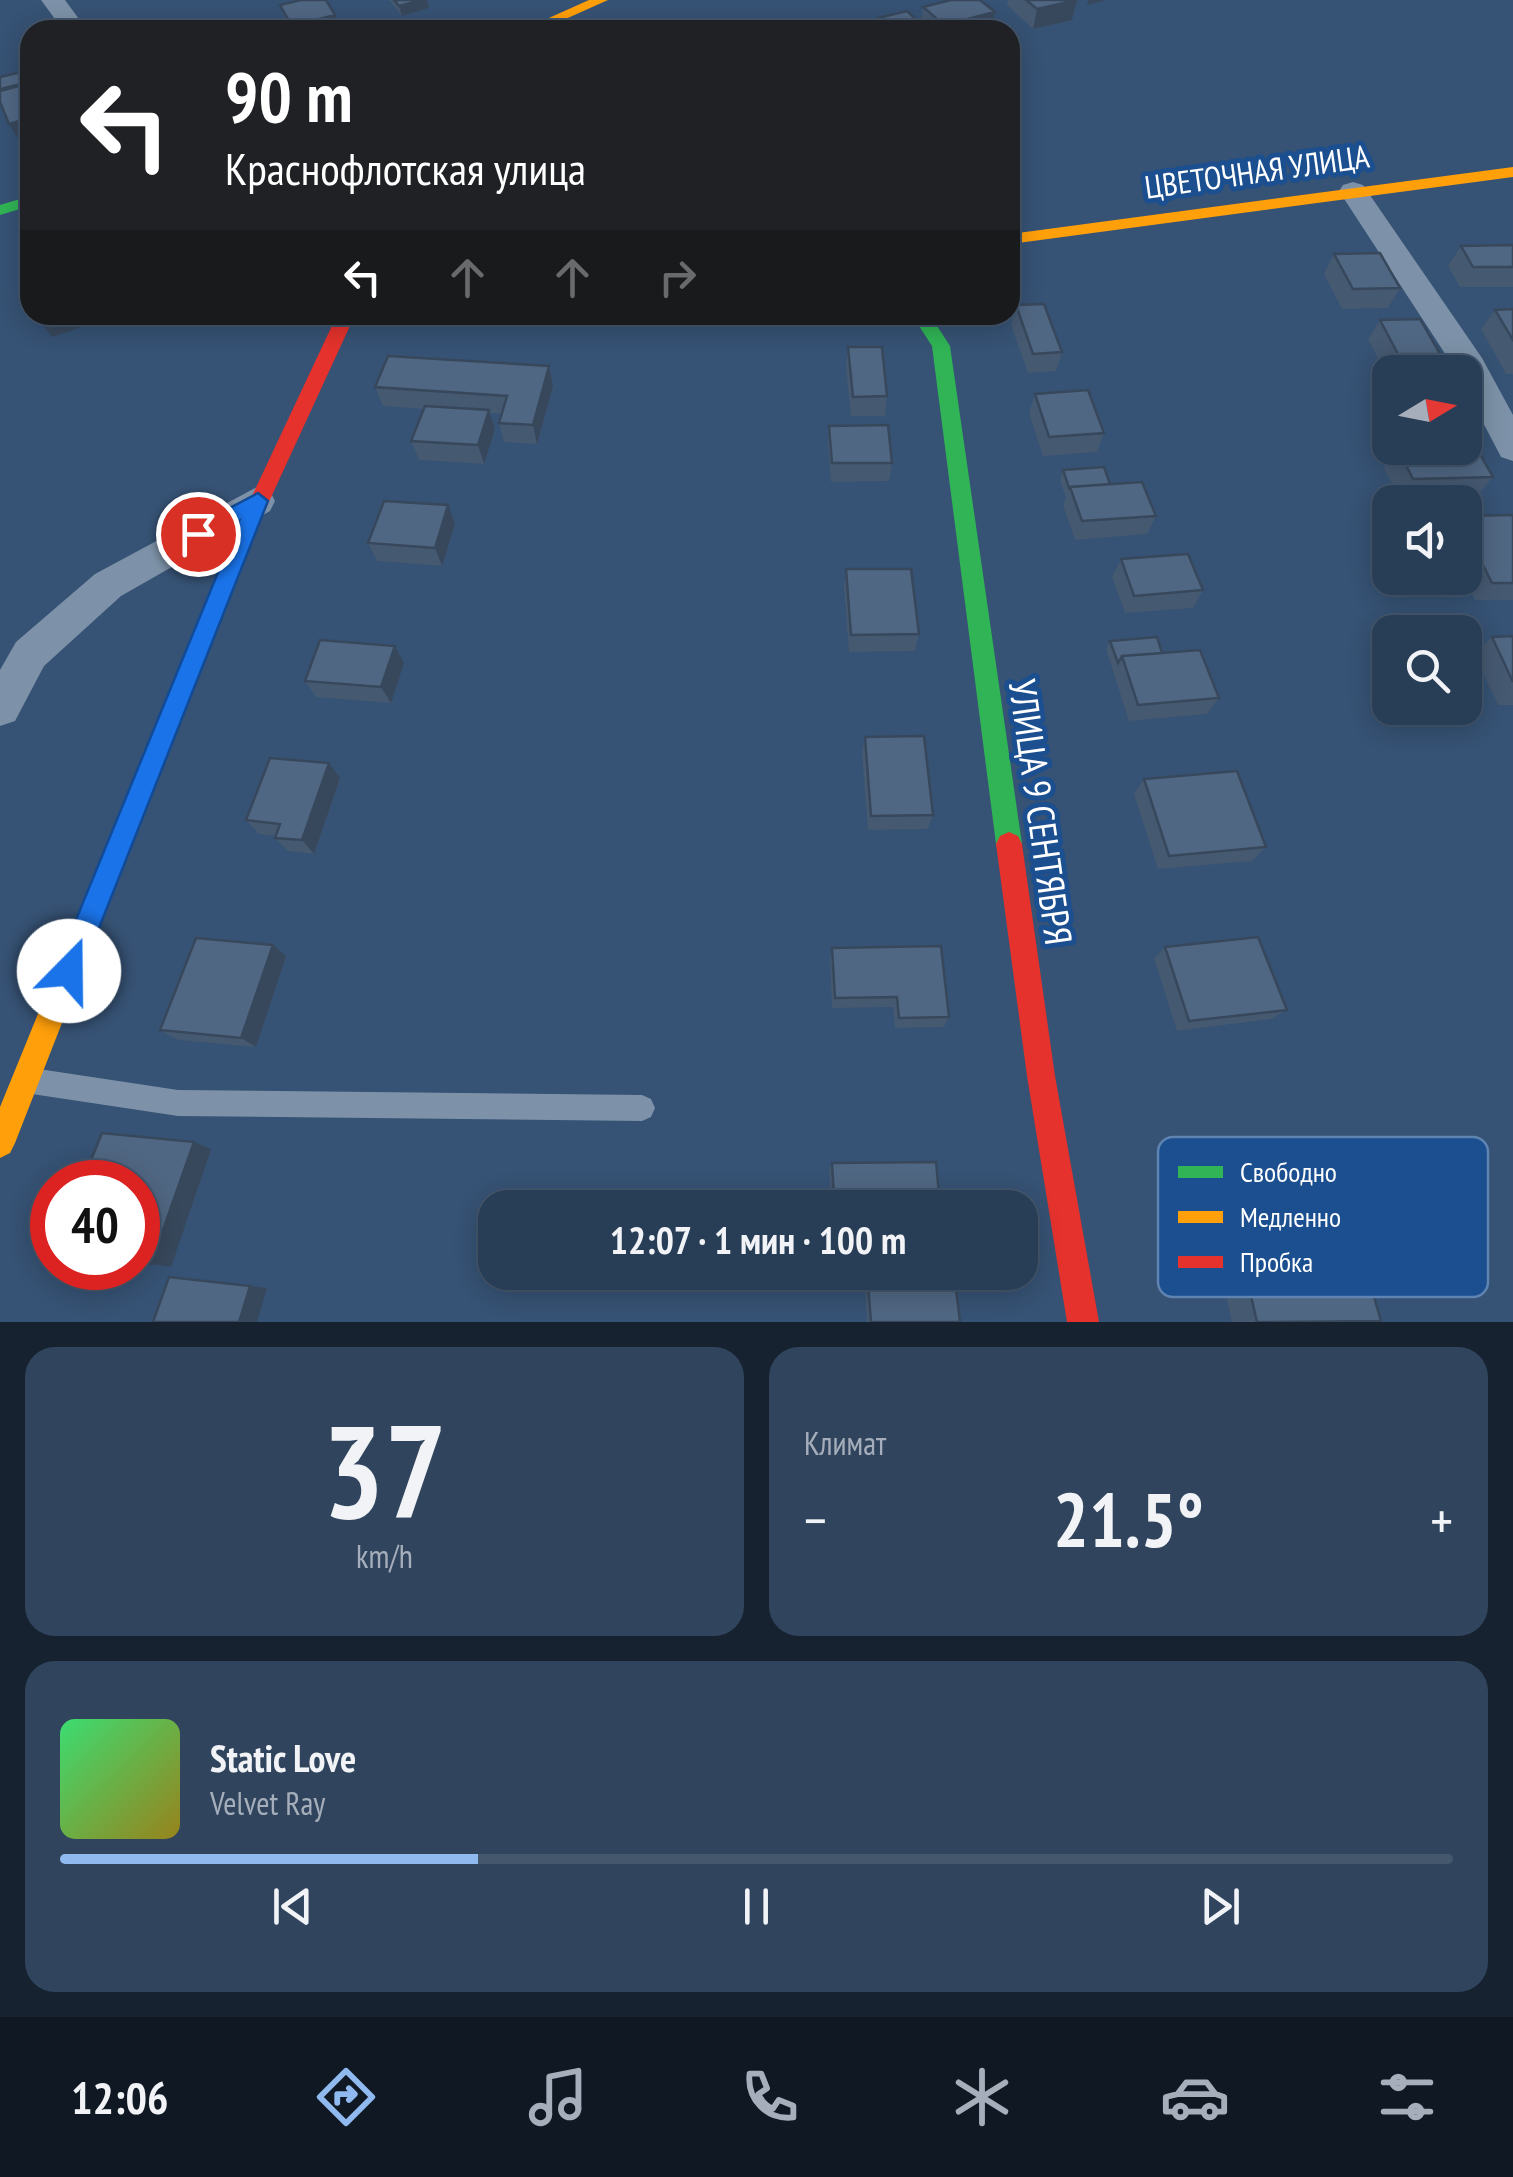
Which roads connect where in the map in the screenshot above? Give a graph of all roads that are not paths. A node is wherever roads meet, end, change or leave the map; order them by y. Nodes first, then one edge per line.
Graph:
1 (601, 0) edge
2 (553, 20) edge
3 (1513, 172) edge
4 (1353, 191) junction
5 (1020, 238) edge
6 (341, 325) edge
7 (927, 325) edge
8 (1513, 448) edge
9 (258, 501) junction
10 (0, 708) edge
11 (25, 1080) junction
12 (642, 1108) dead end
13 (0, 1143) edge
14 (1083, 1322) edge

1 - 2 street
3 - 4 street, ЦВЕТОЧНАЯ УЛИЦА
4 - 5 street, ЦВЕТОЧНАЯ УЛИЦА
4 - 8 street
6 - 9 street
7 - 14 street, УЛИЦА 9 СЕНТЯБРЯ
9 - 10 street
9 - 11 street
11 - 12 lane
11 - 13 street

